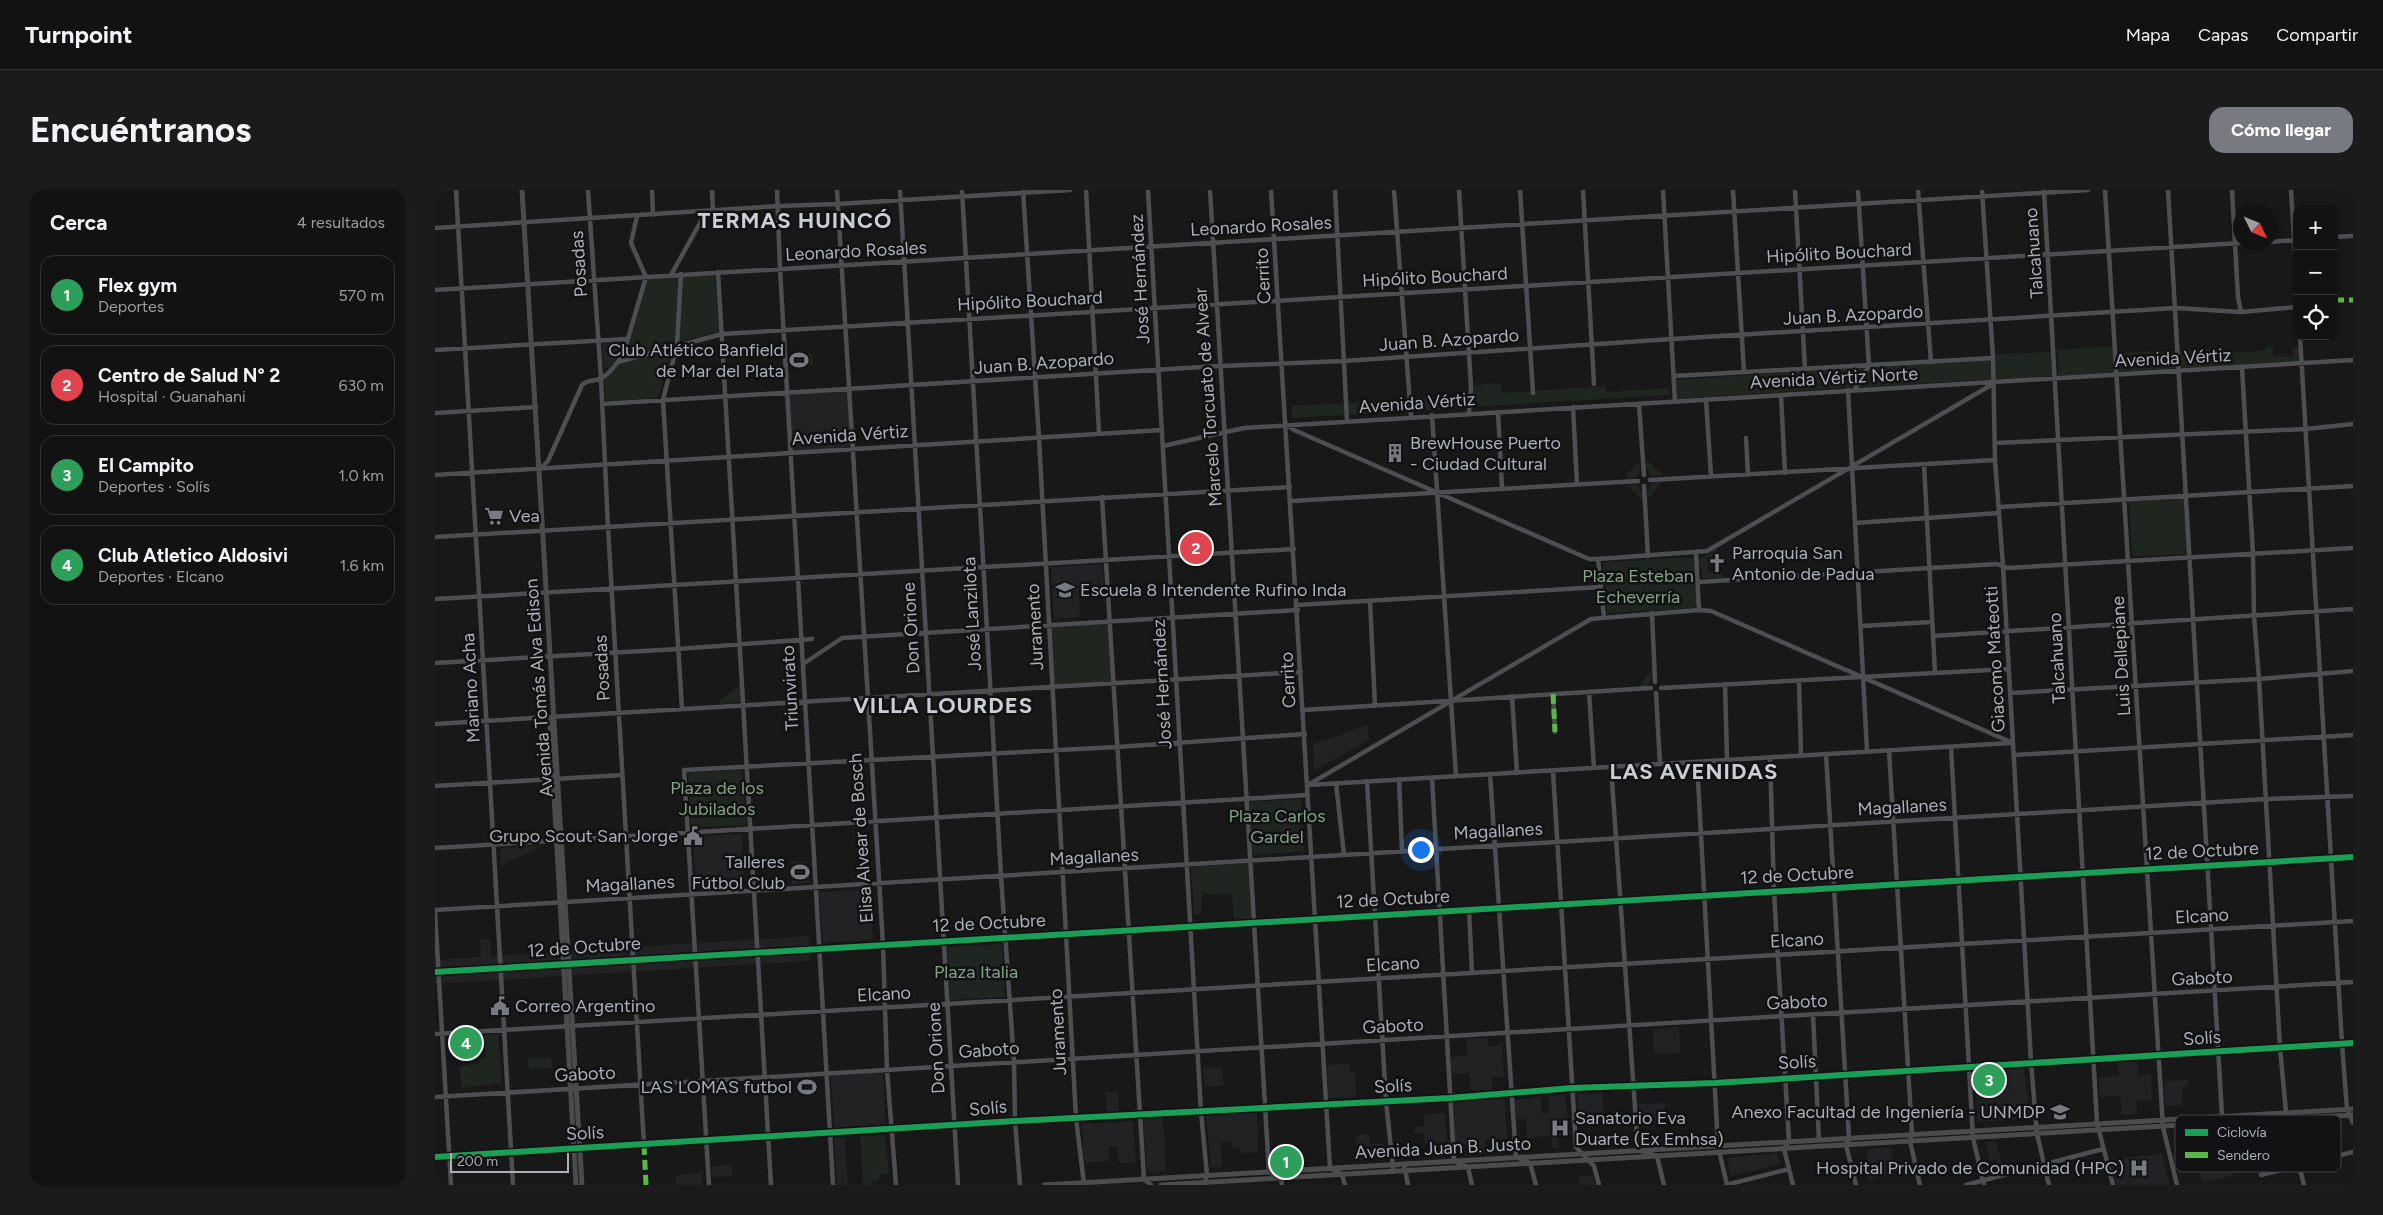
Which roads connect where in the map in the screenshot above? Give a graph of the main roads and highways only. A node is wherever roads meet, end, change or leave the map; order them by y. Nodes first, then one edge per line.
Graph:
1 (523, 190) edge
2 (553, 717) junction
3 (556, 778) junction
4 (2350, 1109) edge
5 (2238, 1115) edge
6 (2175, 1119) edge
7 (2175, 1126) edge
8 (578, 1149) junction
9 (1216, 1183) edge
10 (1084, 1184) edge
11 (1204, 1184) edge
12 (576, 1185) edge
13 (582, 1185) edge
14 (1043, 1185) edge
15 (1161, 1185) edge

1 - 2 main road, Avenida Tomás Alva Edison
2 - 3 main road, Avenida Tomás Alva Edison
2 - 3 main road, Avenida Tomás Alva Edison
3 - 8 main road, Avenida Tomás Alva Edison
4 - 5 main road, Avenida Juan B. Justo
6 - 10 main road, Avenida Juan B. Justo
7 - 9 main road, Avenida Juan B. Justo
8 - 12 main road, Avenida Tomás Alva Edison
8 - 13 main road, Avenida Tomás Alva Edison
9 - 11 main road, Avenida Juan B. Justo
10 - 14 main road, Avenida Juan B. Justo
11 - 15 main road, Avenida Juan B. Justo

